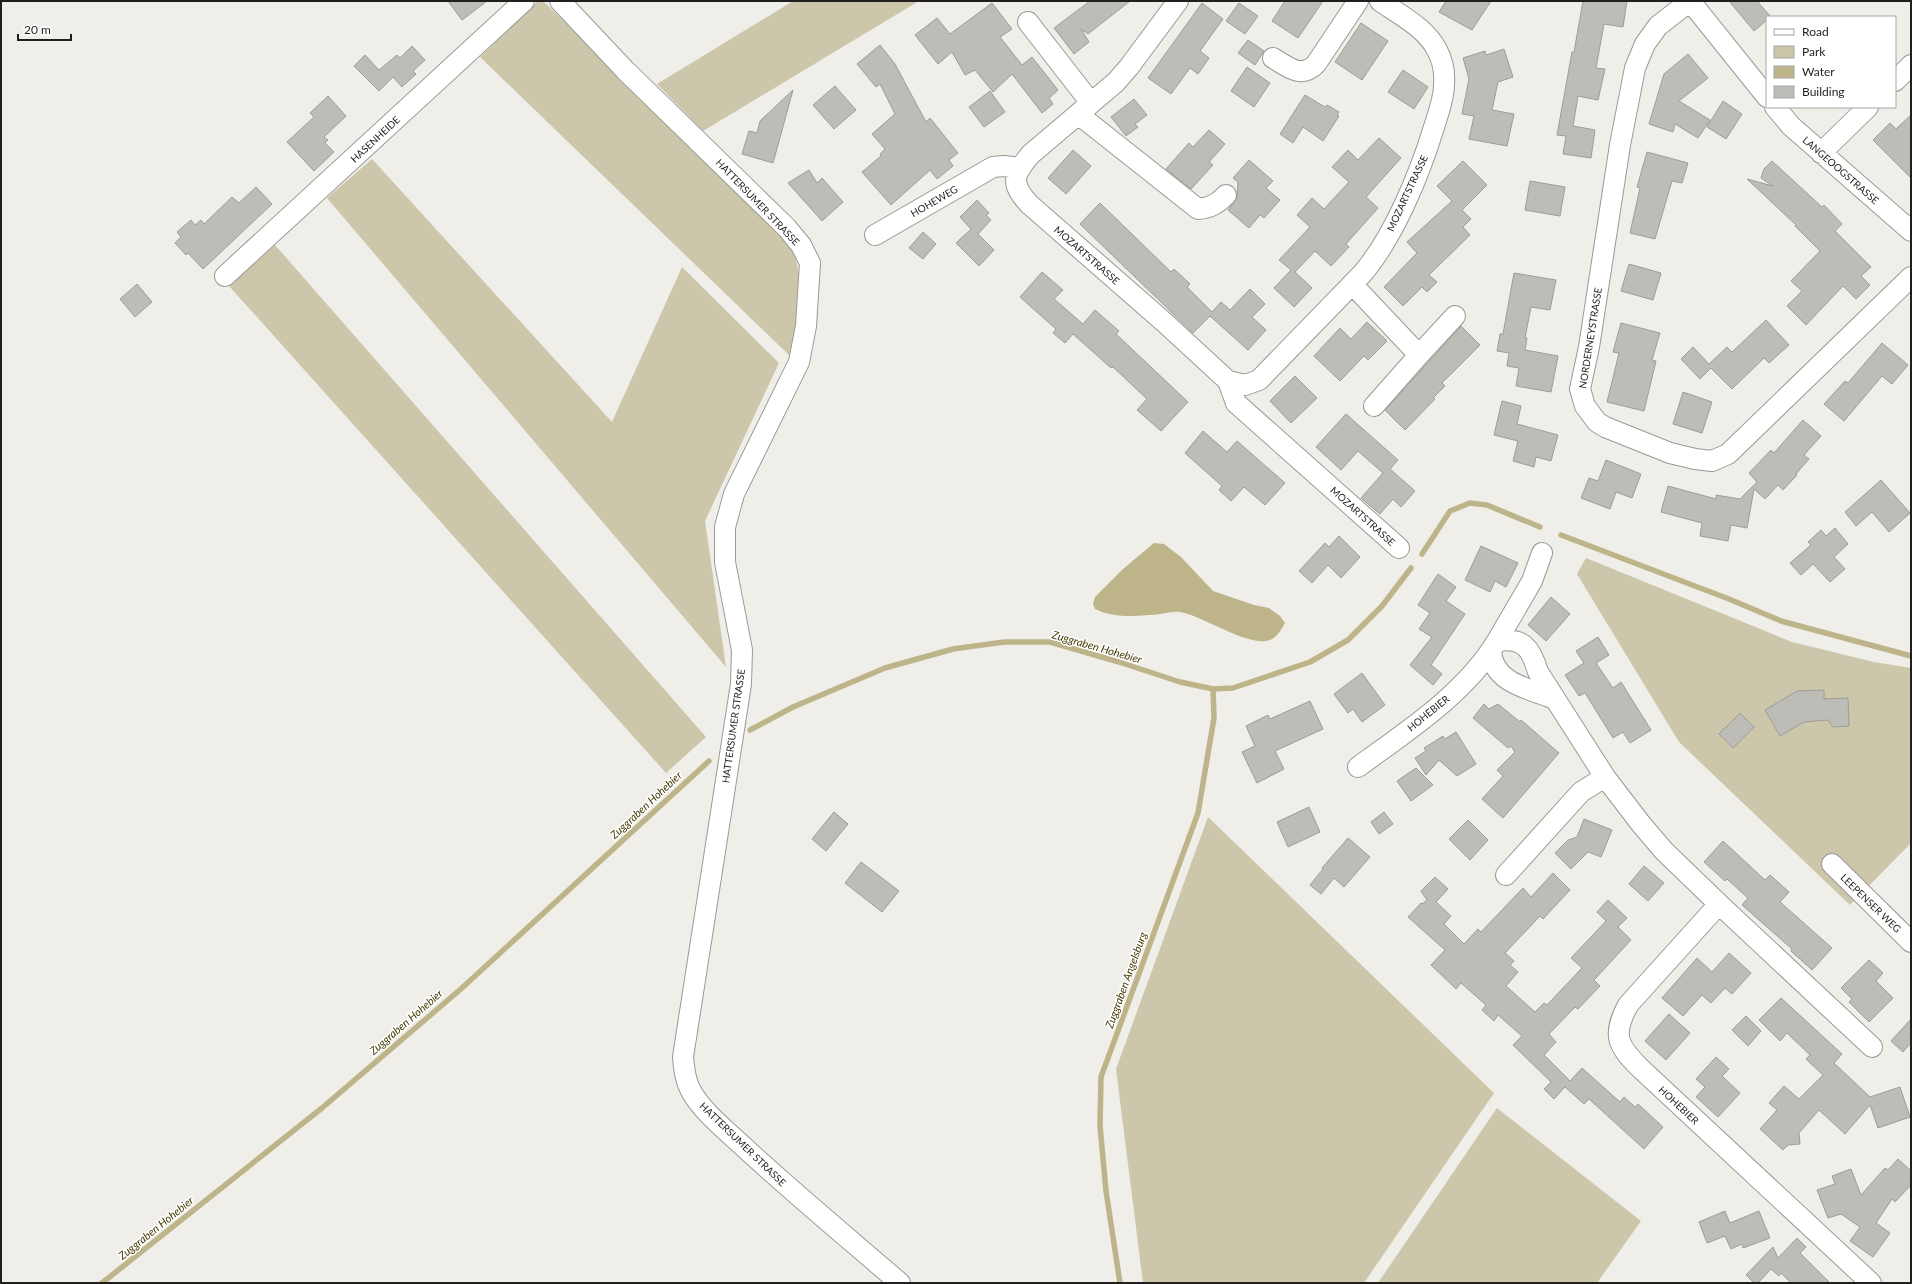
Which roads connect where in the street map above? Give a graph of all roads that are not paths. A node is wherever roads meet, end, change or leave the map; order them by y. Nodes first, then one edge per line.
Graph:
1 (524, 1) edge
2 (560, 1) edge
3 (1178, 1) edge
4 (1358, 1) edge
5 (1380, 1) edge
6 (1690, 1) edge
7 (1028, 22) dead end
8 (1273, 58) dead end
9 (1911, 65) edge
10 (1896, 80) edge
11 (1766, 96) edge
12 (1085, 108) junction
13 (1776, 108) edge
14 (1867, 108) edge
15 (1821, 153) junction
16 (1019, 168) junction
17 (1226, 195) dead end
18 (1911, 230) edge
19 (875, 235) dead end
20 (225, 276) dead end
21 (1911, 277) edge
22 (1352, 284) junction
23 (1455, 316) dead end
24 (1419, 355) junction
25 (1228, 381) junction
26 (1374, 406) dead end
27 (1399, 548) dead end
28 (1542, 553) dead end
29 (1494, 646) junction
30 (1555, 699) junction
31 (1358, 767) dead end
32 (1605, 777) junction
33 (1832, 864) dead end
34 (1506, 875) dead end
35 (1719, 904) junction
36 (1911, 942) edge
37 (1872, 1047) dead end
38 (900, 1283) edge
39 (1871, 1283) edge

1 - 20 street, HASENHEIDE
2 - 38 street, HATTERSUMER STRASSE
3 - 12 street
4 - 8 street
5 - 22 street, MOZARTSTRASSE
6 - 11 street
6 - 21 street, NORDERNEYSTRASSE
7 - 12 street
9 - 10 street
12 - 16 street
12 - 17 street
13 - 15 street, LANGEOOGSTRASSE
14 - 15 street
15 - 18 street, LANGEOOGSTRASSE
16 - 19 street, HOHEWEG
16 - 25 street, MOZARTSTRASSE
22 - 24 street
22 - 25 street, MOZARTSTRASSE
23 - 24 street
24 - 26 street
25 - 27 street, MOZARTSTRASSE
28 - 29 street, HOHEBIER
29 - 30 street
29 - 30 street
29 - 31 street, HOHEBIER
30 - 32 street
32 - 34 street
32 - 35 street
33 - 36 street, LEEPENSER WEG
35 - 37 street
35 - 39 street, HOHEBIER

